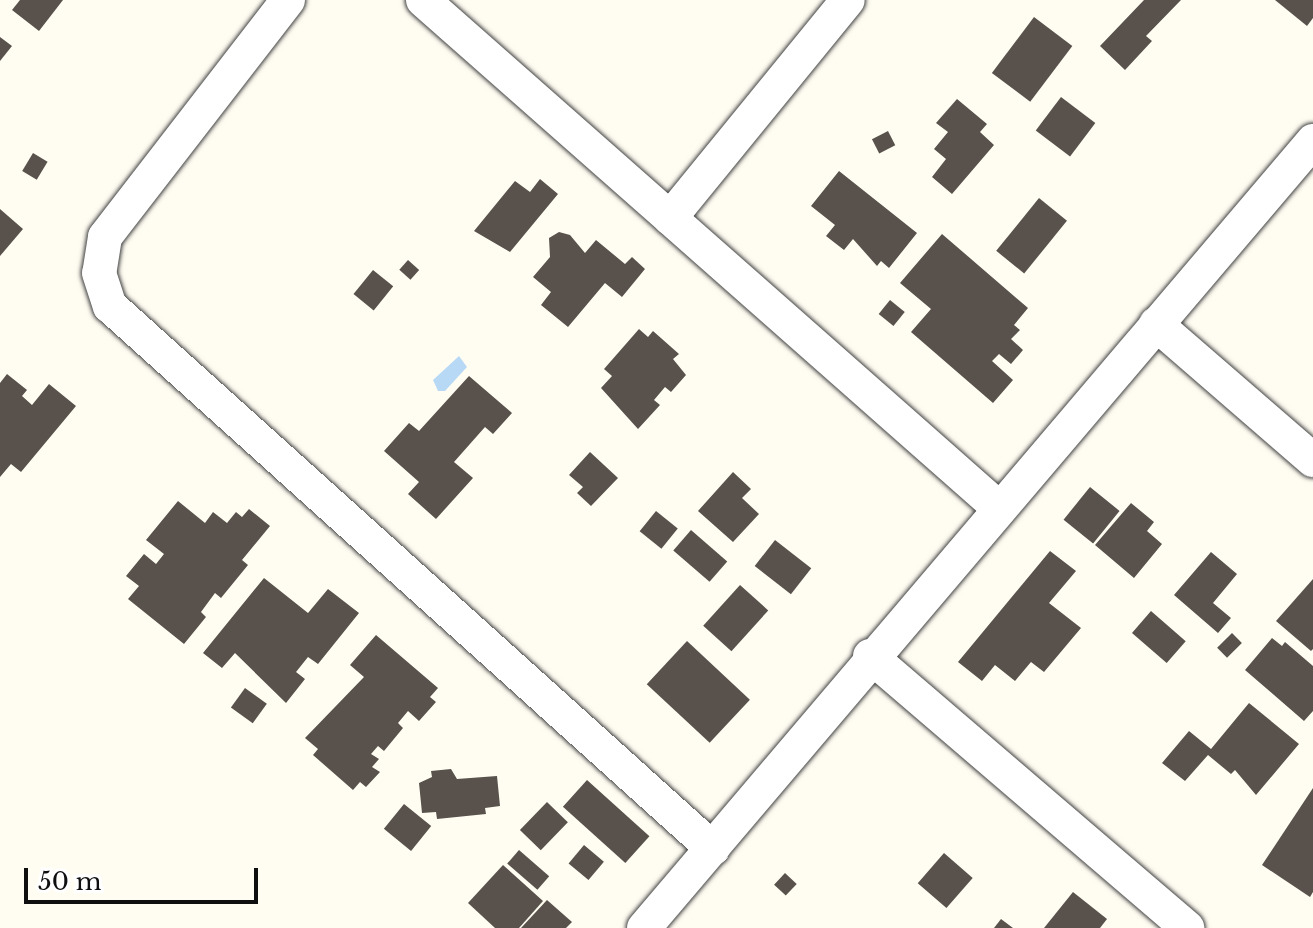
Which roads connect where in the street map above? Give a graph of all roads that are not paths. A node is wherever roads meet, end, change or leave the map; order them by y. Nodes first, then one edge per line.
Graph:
1 (288, 0) edge
2 (423, 0) edge
3 (848, 0) edge
4 (1313, 141) edge
5 (670, 218) junction
6 (1156, 324) junction
7 (1313, 460) edge
8 (1000, 509) junction
9 (870, 656) junction
10 (713, 849) junction
11 (644, 928) edge
12 (1187, 928) edge

1 - 10 street
2 - 5 street
3 - 5 street
4 - 6 street
5 - 8 street
6 - 7 street
6 - 8 street
8 - 9 street
9 - 10 street
9 - 12 street
10 - 11 street

